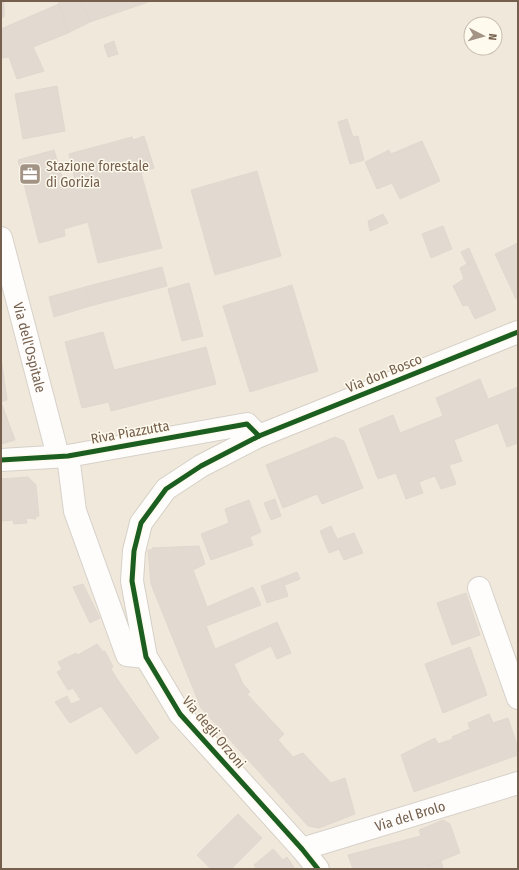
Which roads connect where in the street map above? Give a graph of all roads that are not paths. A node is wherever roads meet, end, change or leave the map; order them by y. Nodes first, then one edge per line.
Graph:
1 (1, 238) edge
2 (518, 332) edge
3 (259, 436) junction
4 (63, 456) junction
5 (1, 460) edge
6 (479, 588) dead end
7 (146, 657) junction
8 (518, 698) edge
9 (518, 782) edge
10 (302, 849) junction
11 (318, 869) edge

1 - 4 street, Via dell'Ospitale
2 - 3 street, Via don Bosco
3 - 4 street, Riva Piazzutta
3 - 7 street, Via degli Orzoni
4 - 5 street, Riva Piazzutta
4 - 7 street
6 - 8 street
7 - 10 street, Via degli Orzoni
9 - 10 street, Via del Brolo
10 - 11 street, Via degli Orzoni

